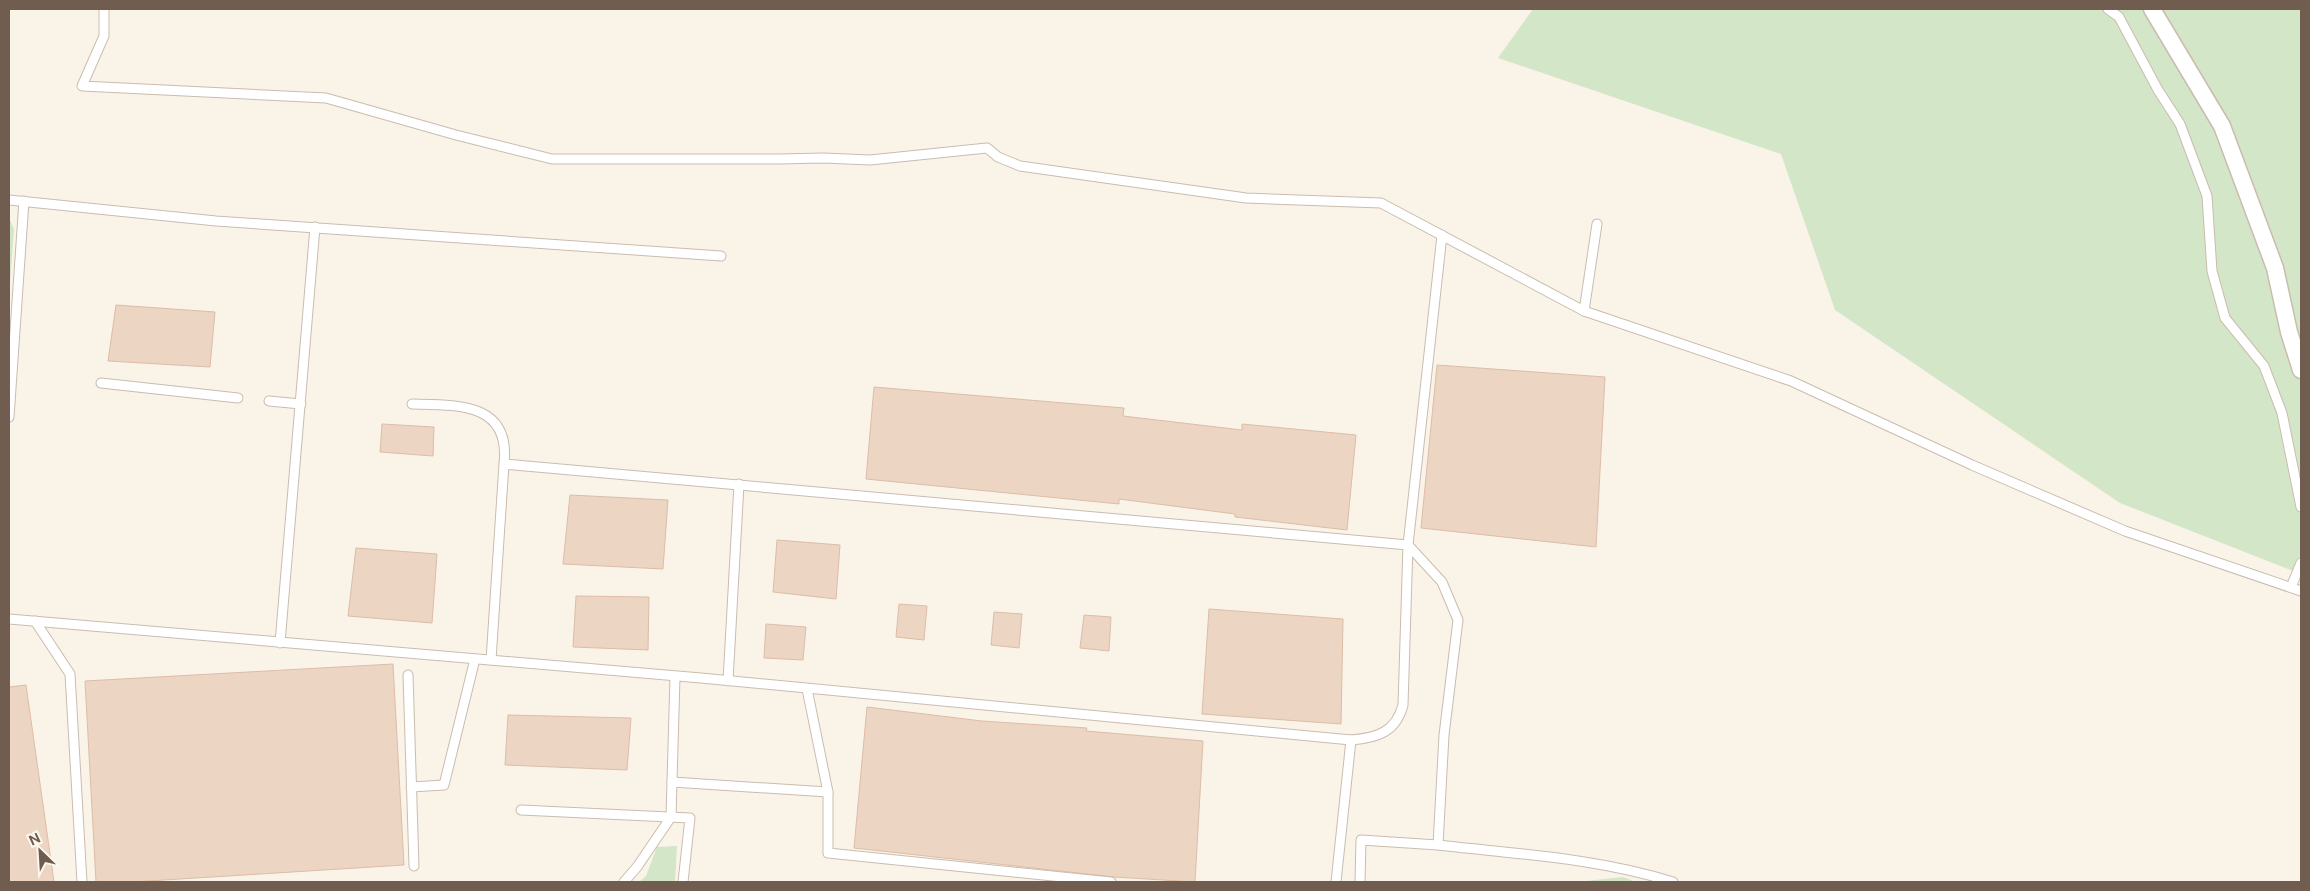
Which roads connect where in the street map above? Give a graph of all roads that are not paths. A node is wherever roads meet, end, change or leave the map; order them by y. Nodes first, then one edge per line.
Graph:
1 (104, 9) edge
2 (2108, 9) edge
3 (2152, 9) edge
4 (9, 200) edge
5 (24, 201) junction
6 (1596, 224) dead end
7 (316, 227) junction
8 (1442, 235) junction
9 (721, 256) dead end
10 (1584, 311) junction
11 (2301, 370) edge
12 (101, 383) dead end
13 (238, 398) dead end
14 (269, 401) dead end
15 (300, 404) junction
16 (412, 404) dead end
17 (9, 418) edge
18 (504, 464) junction
19 (739, 484) junction
20 (2301, 506) edge
21 (1408, 544) junction
22 (2301, 563) edge
23 (2291, 587) junction
24 (2301, 591) edge
25 (9, 618) edge
26 (35, 621) junction
27 (280, 643) junction
28 (475, 658) junction
29 (491, 660) junction
30 (408, 675) dead end
31 (675, 676) junction
32 (728, 681) junction
33 (807, 689) junction
34 (1351, 740) junction
35 (672, 782) junction
36 (411, 787) junction
37 (828, 792) junction
38 (521, 810) dead end
39 (671, 817) junction
40 (1438, 845) junction
41 (414, 866) dead end
42 (82, 882) edge
43 (624, 882) edge
44 (683, 882) edge
45 (1111, 882) edge
46 (1336, 882) edge
47 (1360, 882) edge
48 (1673, 882) edge

1 - 8 lane
2 - 20 lane
3 - 11 street
4 - 5 lane
5 - 7 lane
5 - 17 lane
6 - 10 lane
7 - 9 lane
7 - 15 lane
8 - 10 lane
8 - 21 lane
10 - 23 lane
12 - 13 lane
14 - 15 lane
15 - 27 lane
16 - 18 lane
18 - 19 lane
18 - 29 lane
19 - 21 lane
19 - 32 lane
21 - 34 lane
21 - 40 lane
22 - 23 lane
23 - 24 lane
25 - 26 lane
26 - 27 lane
26 - 42 lane
27 - 28 lane
28 - 29 lane
28 - 36 lane
29 - 31 lane
30 - 36 lane
31 - 32 lane
31 - 35 lane
32 - 33 lane
33 - 34 lane
33 - 37 lane
34 - 46 lane
35 - 37 lane
35 - 39 lane
36 - 41 lane
37 - 45 lane
38 - 39 lane
39 - 43 lane
39 - 44 lane
40 - 47 lane
40 - 48 lane

